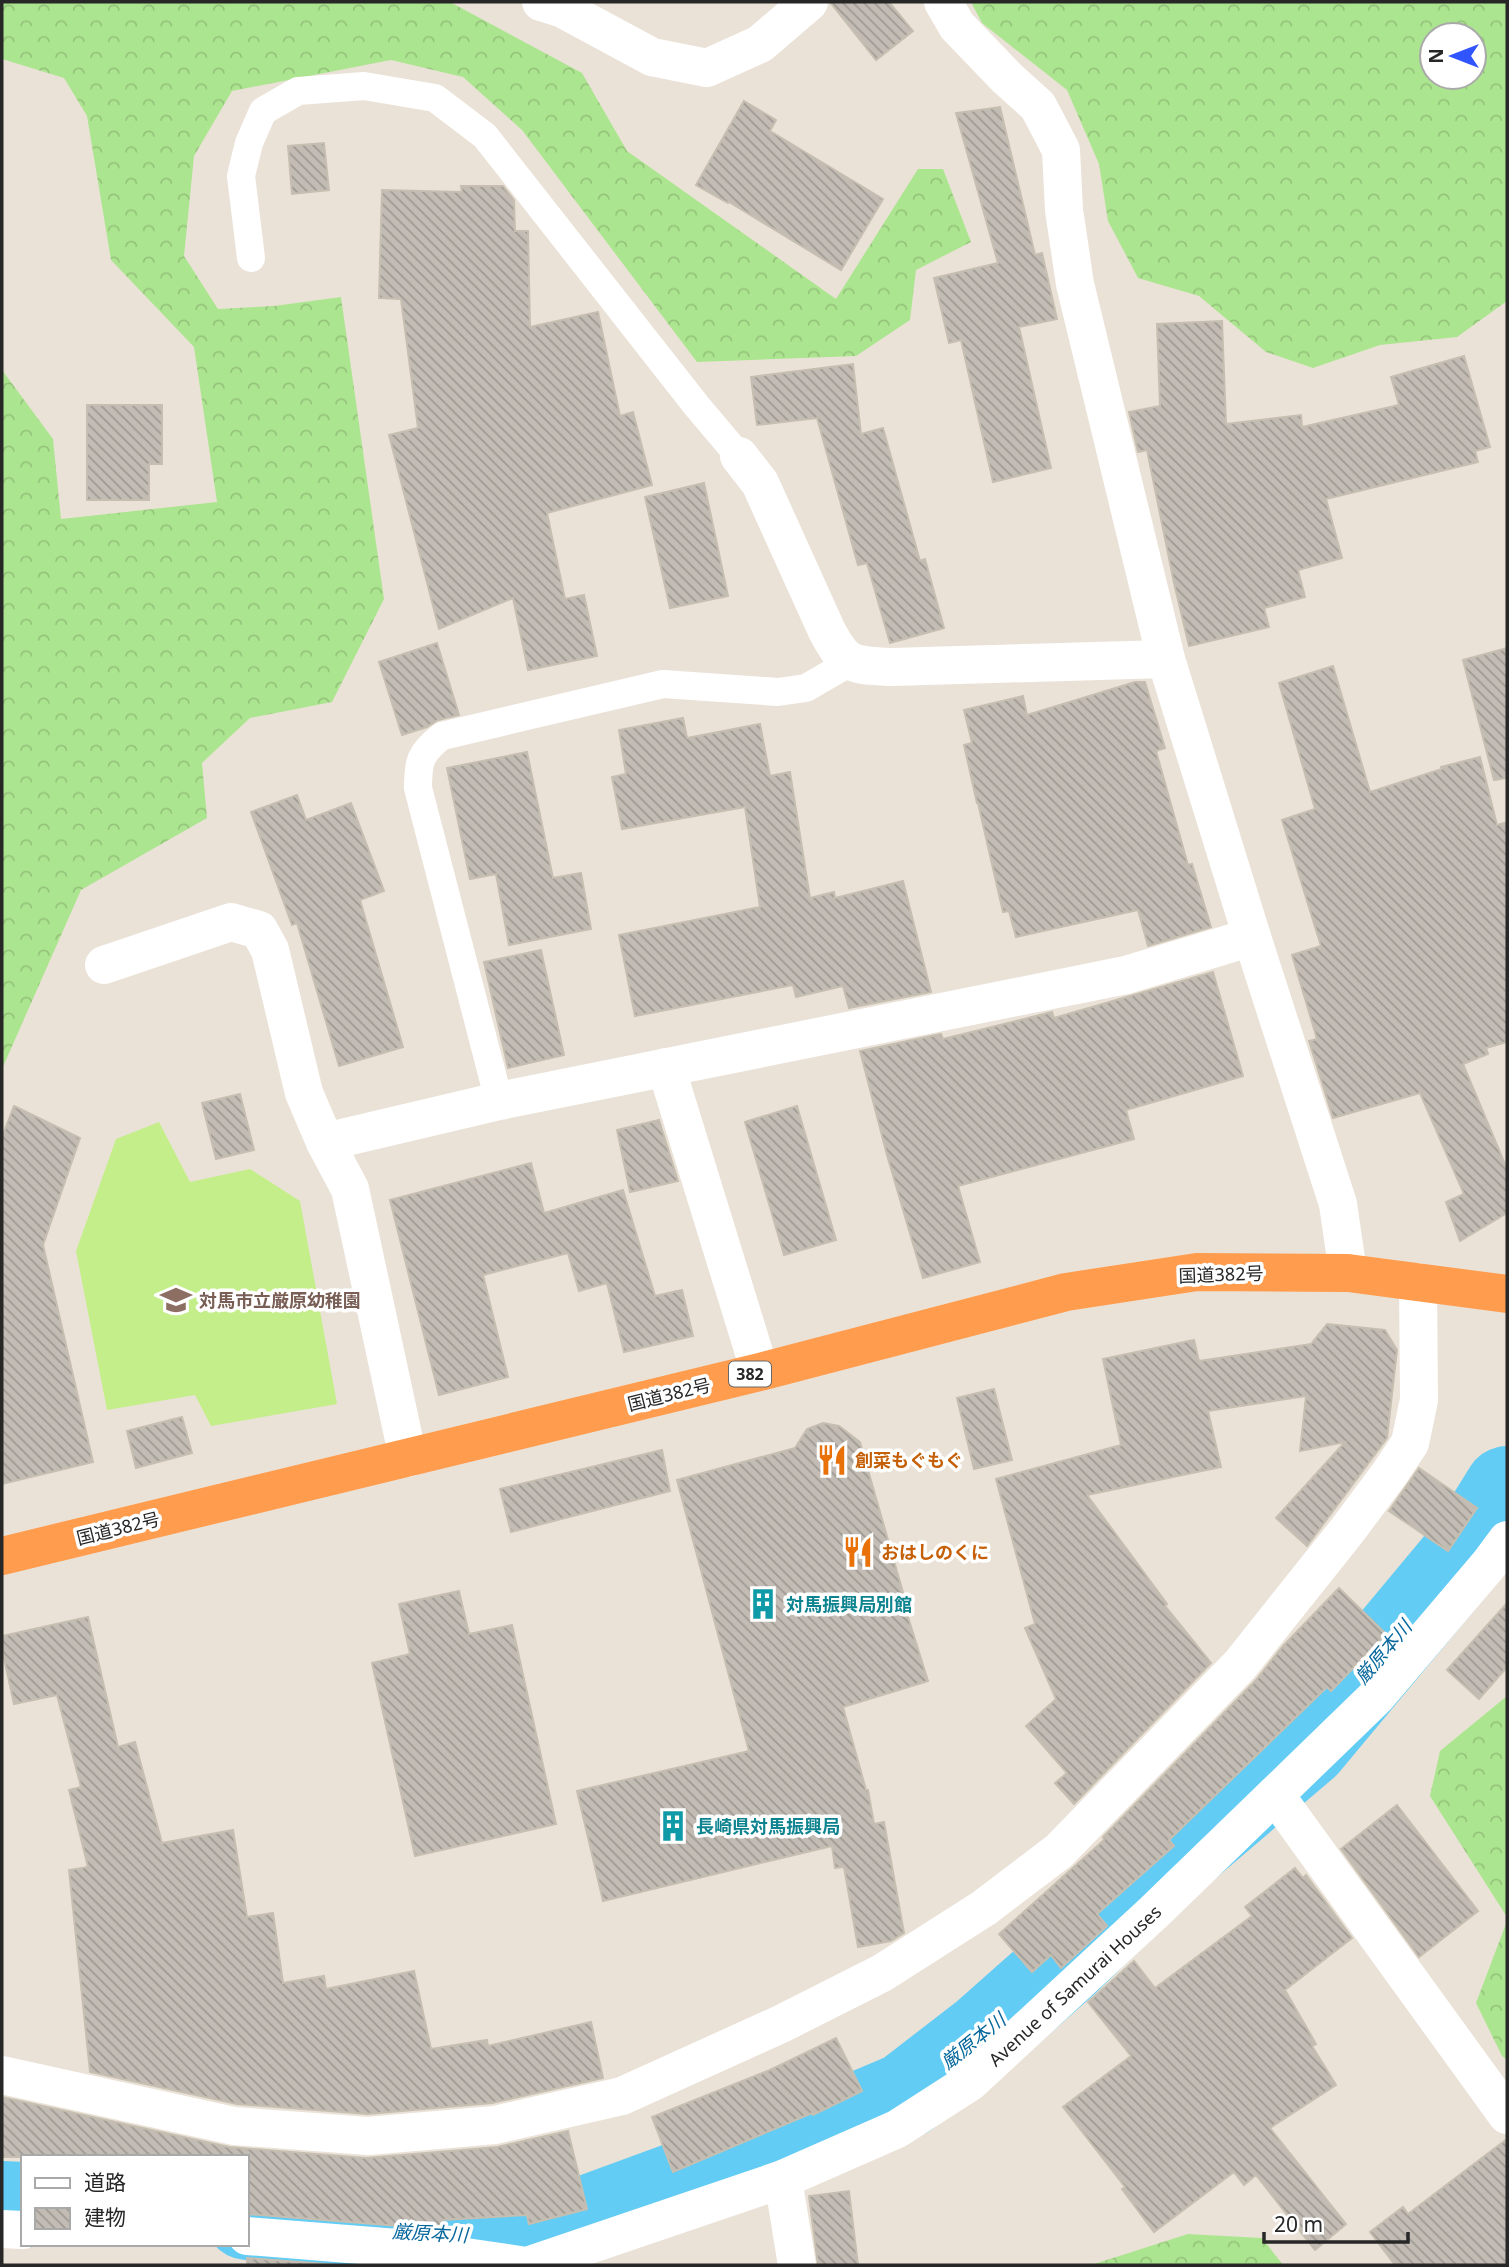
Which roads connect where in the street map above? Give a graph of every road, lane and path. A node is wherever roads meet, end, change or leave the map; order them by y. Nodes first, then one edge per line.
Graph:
1 (541, 2) edge
2 (809, 2) edge
3 (943, 2) edge
4 (251, 258) dead end
5 (739, 457) joint
6 (1166, 659) junction
7 (849, 663) junction
8 (1252, 937) junction
9 (104, 965) dead end
10 (666, 1067) junction
11 (499, 1101) junction
12 (325, 1142) junction
13 (1348, 1273) junction
14 (1418, 1282) junction
15 (1497, 1286) edge
16 (760, 1372) junction
17 (408, 1458) junction
18 (1507, 1540) edge
19 (2, 1556) edge
20 (1276, 1796) junction
21 (2, 2076) edge
22 (1507, 2115) edge
23 (783, 2179) junction
24 (2, 2230) edge
25 (21, 2230) edge
26 (248, 2236) edge
27 (520, 2265) edge
28 (530, 2265) edge
29 (797, 2265) edge

1 - 2 street
3 - 6 street
4 - 5 lane
5 - 7 street
6 - 7 street
6 - 8 street
7 - 11 lane
8 - 10 street
8 - 13 street
9 - 12 street
10 - 11 street
10 - 16 street
11 - 12 street
12 - 17 street
13 - 14 highway, 国道382号 / 382
13 - 16 highway, 国道382号 / 382
14 - 15 highway, 国道382号 / 382
14 - 21 street
16 - 17 highway, 国道382号 / 382
17 - 19 highway, 国道382号 / 382
18 - 20 street, Avenue of Samurai Houses
20 - 22 street
20 - 23 street, Avenue of Samurai Houses
23 - 28 street, Avenue of Samurai Houses
23 - 29 street
24 - 25 street
26 - 27 street

